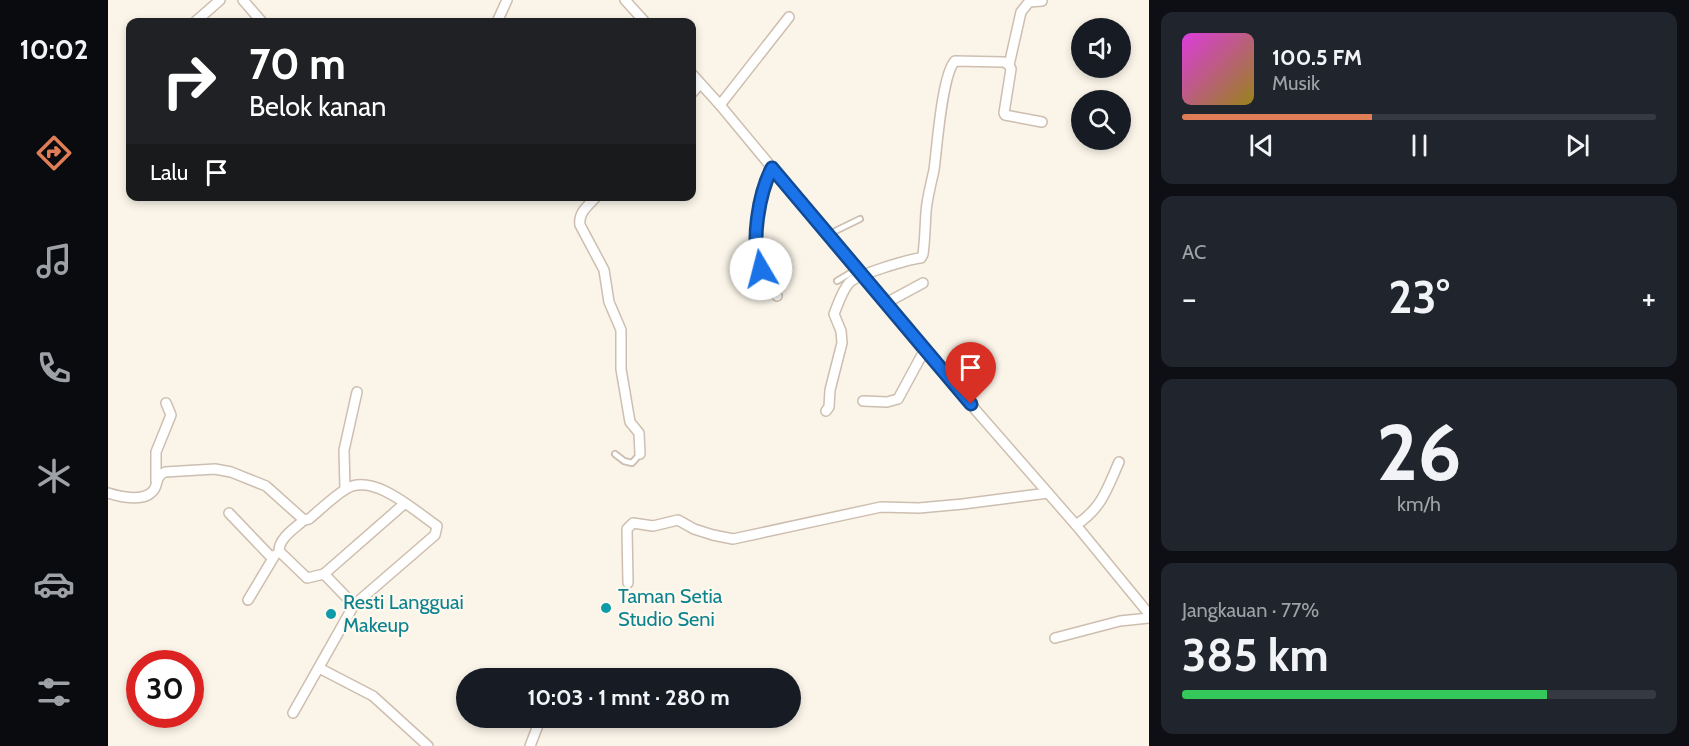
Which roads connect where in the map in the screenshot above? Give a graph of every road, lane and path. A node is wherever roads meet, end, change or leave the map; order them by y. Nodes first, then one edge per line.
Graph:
1 (220, 0) edge
2 (243, 0) edge
3 (507, 0) edge
4 (625, 0) edge
5 (1042, 1) edge
6 (789, 17) dead end
7 (200, 18) edge
8 (259, 18) edge
9 (500, 18) edge
10 (641, 18) edge
11 (1009, 64) junction
12 (696, 79) edge
13 (700, 84) junction
14 (696, 88) edge
15 (720, 105) junction
16 (1042, 122) dead end
17 (772, 168) junction
18 (592, 201) edge
19 (860, 219) dead end
20 (827, 235) junction
21 (860, 272) junction
22 (837, 281) dead end
23 (923, 283) dead end
24 (777, 296) dead end
25 (886, 303) junction
26 (924, 351) junction
27 (357, 392) dead end
28 (863, 401) dead end
29 (166, 403) dead end
30 (826, 411) dead end
31 (615, 454) dead end
32 (640, 454) joint
33 (1119, 462) dead end
34 (156, 484) junction
35 (345, 489) junction
36 (1048, 492) junction
37 (108, 493) edge
38 (404, 504) junction
39 (229, 513) dead end
40 (304, 520) junction
41 (1076, 525) junction
42 (276, 554) junction
43 (324, 574) junction
44 (628, 583) dead end
45 (248, 600) dead end
46 (354, 605) junction
47 (1149, 616) edge
48 (1055, 638) dead end
49 (319, 668) junction
50 (293, 713) dead end
51 (537, 728) edge
52 (428, 746) edge
53 (530, 746) edge

1 - 7 street
2 - 8 street
3 - 9 street
4 - 10 street
5 - 11 street
6 - 15 street
11 - 16 street
11 - 21 street
12 - 13 street
13 - 14 street
13 - 15 street
15 - 17 street
17 - 20 street
17 - 24 street
18 - 32 street
19 - 20 lane
20 - 21 street
21 - 22 lane
21 - 25 street
21 - 30 street
23 - 25 street
25 - 26 street
26 - 28 street
26 - 36 street
27 - 35 street
29 - 34 street
31 - 32 lane
33 - 41 street
34 - 37 street
34 - 40 street
35 - 38 street
35 - 40 street
36 - 41 street
36 - 44 street
38 - 43 street
38 - 46 street
39 - 42 street
40 - 42 street
41 - 47 street
42 - 43 street
42 - 45 street
43 - 46 street
46 - 49 street
47 - 48 street
49 - 50 street
49 - 52 street
51 - 53 street

